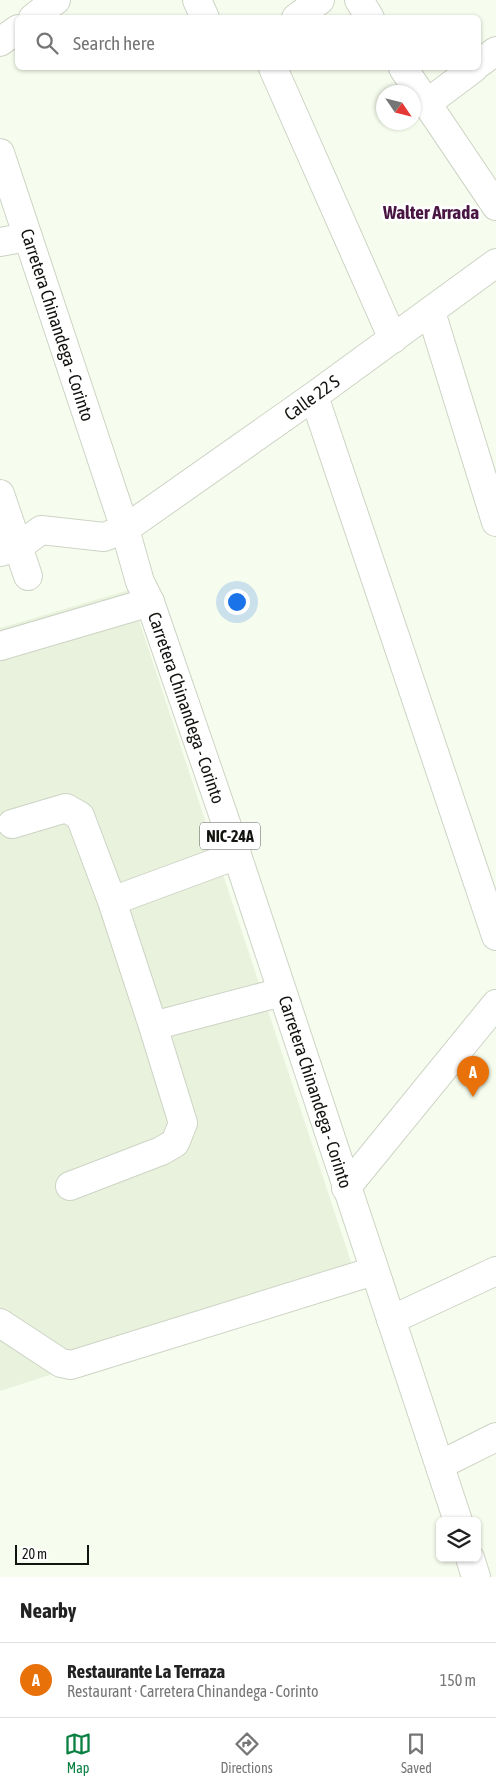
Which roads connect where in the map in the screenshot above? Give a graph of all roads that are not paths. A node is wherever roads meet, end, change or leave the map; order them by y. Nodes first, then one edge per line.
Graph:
1 (56, 0) edge
2 (198, 0) edge
3 (320, 0) edge
4 (359, 0) edge
5 (37, 15) edge
6 (204, 15) edge
7 (300, 15) edge
8 (368, 15) edge
9 (15, 31) edge
10 (0, 42) edge
11 (496, 51) edge
12 (481, 62) edge
13 (274, 70) edge
14 (404, 70) edge
15 (471, 70) edge
16 (426, 104) junction
17 (0, 152) edge
18 (496, 206) edge
19 (28, 237) junction
20 (0, 242) edge
21 (496, 263) edge
22 (431, 312) junction
23 (393, 339) junction
24 (314, 396) junction
25 (0, 494) edge
26 (496, 522) edge
27 (125, 529) junction
28 (9, 549) edge
29 (28, 576) dead end
30 (150, 602) junction
31 (0, 646) edge
32 (12, 824) dead end
33 (236, 855) junction
34 (112, 901) junction
35 (496, 936) edge
36 (282, 992) junction
37 (496, 1004) edge
38 (153, 1026) junction
39 (70, 1186) dead end
40 (346, 1188) junction
41 (374, 1271) junction
42 (496, 1271) edge
43 (391, 1320) junction
44 (0, 1323) edge
45 (496, 1437) edge
46 (440, 1465) junction
47 (457, 1517) edge
48 (471, 1562) edge
49 (476, 1577) edge

1 - 5 main road
2 - 6 main road
3 - 7 main road
4 - 8 main road
9 - 10 main road
11 - 12 main road
13 - 23 main road
14 - 16 main road
15 - 16 main road
16 - 18 main road
17 - 19 main road, Carretera Chinandega - Corinto / NIC-24A
19 - 20 main road
19 - 27 main road, Carretera Chinandega - Corinto / NIC-24A
21 - 22 main road, Calle 22 S
22 - 23 main road, Calle 22 S
22 - 26 main road
23 - 24 main road, Calle 22 S
24 - 27 main road, Calle 22 S
24 - 35 main road
25 - 28 main road
27 - 28 main road, Calle 22 S
27 - 30 main road, Carretera Chinandega - Corinto / NIC-24A
28 - 29 main road
30 - 31 main road
30 - 33 main road, Carretera Chinandega - Corinto / NIC-24A
32 - 34 main road
33 - 34 main road
33 - 36 main road, Carretera Chinandega - Corinto / NIC-24A
34 - 38 main road
36 - 38 main road
36 - 40 main road, Carretera Chinandega - Corinto / NIC-24A
37 - 40 main road
38 - 39 main road
40 - 41 main road, Carretera Chinandega - Corinto / NIC-24A
41 - 43 main road, Carretera Chinandega - Corinto / NIC-24A
41 - 44 main road
42 - 43 main road
43 - 46 main road, Carretera Chinandega - Corinto / NIC-24A
45 - 46 main road
46 - 47 main road, Carretera Chinandega - Corinto / NIC-24A
48 - 49 main road

